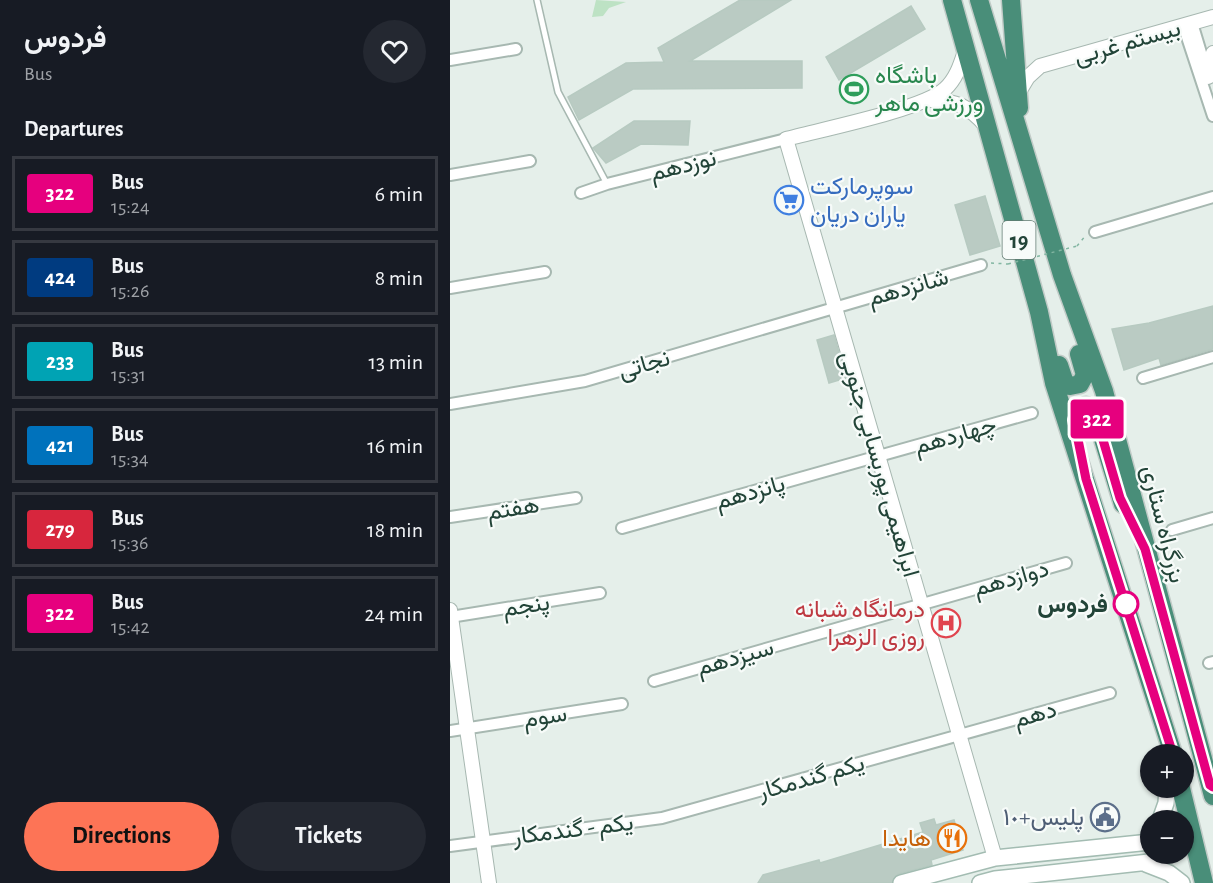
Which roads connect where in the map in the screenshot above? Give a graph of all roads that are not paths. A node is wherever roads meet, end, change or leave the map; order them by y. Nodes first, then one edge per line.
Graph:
1 (537, 0) edge
2 (952, 0) edge
3 (979, 0) edge
4 (1011, 0) edge
5 (1213, 17) edge
6 (1188, 24) junction
7 (966, 47) junction
8 (516, 49) dead end
9 (1213, 53) edge
10 (1016, 59) junction
11 (450, 60) edge
12 (1041, 66) junction
13 (1208, 77) junction
14 (1206, 91) junction
15 (1019, 92) junction
16 (931, 100) junction
17 (1213, 116) edge
18 (1019, 128) junction
19 (989, 129) junction
20 (786, 138) junction
21 (530, 161) dead end
22 (450, 175) edge
23 (608, 184) junction
24 (581, 194) dead end
25 (1213, 198) edge
26 (1095, 232) road end
27 (981, 265) road end
28 (545, 272) dead end
29 (1062, 275) junction
30 (450, 288) edge
31 (835, 308) junction
32 (1039, 312) junction
33 (1213, 357) edge
34 (1143, 378) dead end
35 (450, 404) edge
36 (1032, 413) dead end
37 (878, 456) junction
38 (1086, 479) junction
39 (576, 498) dead end
40 (450, 517) edge
41 (1213, 518) edge
42 (622, 528) dead end
43 (1172, 530) dead end
44 (1145, 549) junction
45 (1066, 563) dead end
46 (600, 593) dead end
47 (921, 603) junction
48 (450, 615) edge
49 (654, 681) dead end
50 (1110, 693) dead end
51 (622, 704) dead end
52 (467, 728) junction
53 (450, 731) edge
54 (959, 735) junction
55 (1169, 744) edge
56 (1212, 789) edge
57 (1183, 798) edge
58 (663, 818) joint
59 (483, 840) junction
60 (1140, 840) edge
61 (450, 846) edge
62 (994, 858) junction
63 (1140, 862) edge
64 (1148, 864) edge
65 (996, 881) edge
66 (489, 883) edge
67 (901, 883) edge
68 (980, 883) edge
69 (1182, 883) edge
70 (1204, 883) edge

1 - 23 lane
2 - 7 highway, 19
3 - 18 highway, بزرگراه ستاری / 19
4 - 10 highway, بزرگراه ستاری / 19
5 - 6 street, بیستم غربی
6 - 12 street, بیستم غربی
6 - 13 street
6 - 14 street
7 - 16 street
7 - 19 highway, 19
8 - 11 street
9 - 13 street
10 - 12 street
10 - 15 highway, بزرگراه ستاری / 19
12 - 15 street
13 - 14 street
14 - 17 street
15 - 18 highway, بزرگراه ستاری / 19
16 - 19 street
16 - 20 street
18 - 29 highway, بزرگراه ستاری / 19
19 - 32 highway, 19
20 - 23 street, نوزدهم
20 - 31 street, ابراهیمی پوربسابی جنوبی
21 - 22 street
23 - 24 street, نوزدهم
25 - 26 street
27 - 31 street, شانزدهم
28 - 30 street
29 - 32 highway
29 - 44 highway, بزرگراه ستاری / 19
31 - 35 street, نجاتی
31 - 37 street, ابراهیمی پوربسابی جنوبی
32 - 38 highway, 19
33 - 34 street
36 - 37 street, چهاردهم
37 - 42 street, پانزدهم
37 - 47 street, ابراهیمی پوربسابی جنوبی
38 - 44 highway
38 - 55 highway, 19
39 - 40 street, هفتم
41 - 43 street
44 - 56 highway, بزرگراه ستاری / 19
45 - 47 street, دوازدهم
46 - 48 street, پنجم
47 - 49 street, سیزدهم
47 - 54 street, ابراهیمی پوربسابی جنوبی
48 - 52 street
50 - 54 street, دهم
51 - 52 street, سوم
52 - 53 street, سوم
52 - 59 street
54 - 58 street, یکم گندمکار
54 - 62 street, ابراهیمی پوربسابی جنوبی
57 - 70 highway
58 - 59 street, یکم - گندمکار
59 - 61 street, یکم - گندمکار
59 - 66 street
60 - 62 main road
62 - 67 main road
63 - 65 main road
64 - 69 main road
65 - 68 main road

